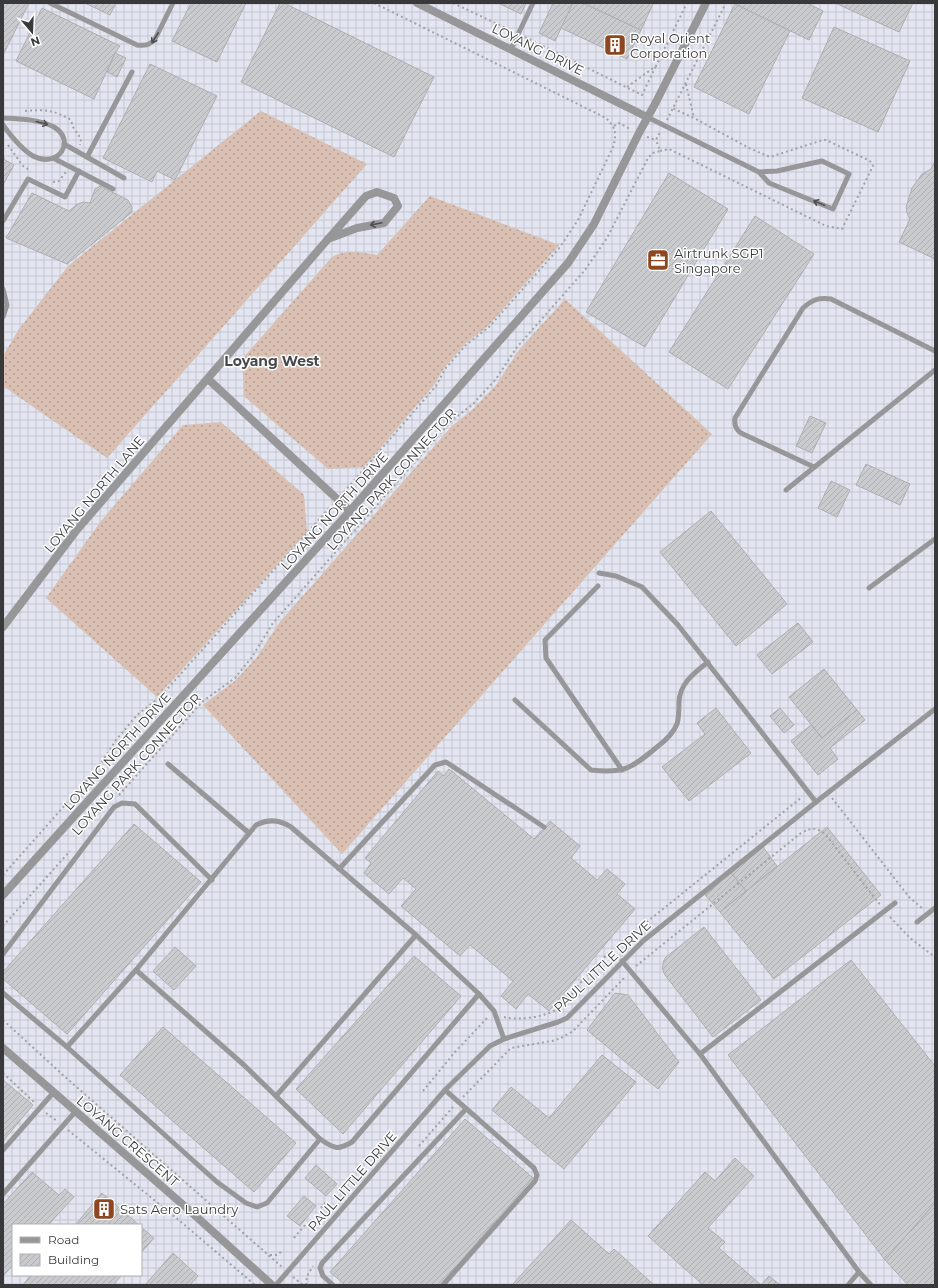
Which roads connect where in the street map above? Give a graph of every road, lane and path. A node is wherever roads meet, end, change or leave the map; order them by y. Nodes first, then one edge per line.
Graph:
1 (50, 3) edge
2 (173, 3) edge
3 (374, 3) edge
4 (417, 3) edge
5 (453, 3) edge
6 (533, 3) edge
7 (687, 3) edge
8 (706, 3) edge
9 (726, 3) edge
10 (517, 34) junction
11 (511, 49) junction
12 (656, 66) junction
13 (132, 72) dead end
14 (686, 83) junction
15 (627, 87) junction
16 (672, 108) junction
17 (22, 111) dead end
18 (647, 117) junction
19 (3, 118) edge
20 (694, 118) junction
21 (3, 125) edge
22 (664, 126) junction
23 (6, 143) dead end
24 (64, 144) junction
25 (749, 148) dead end
26 (660, 151) junction
27 (78, 152) junction
28 (87, 157) junction
29 (53, 158) junction
30 (69, 166) junction
31 (79, 171) junction
32 (759, 172) junction
33 (34, 173) dead end
34 (124, 178) dead end
35 (49, 181) dead end
36 (113, 189) dead end
37 (848, 216) dead end
38 (3, 221) edge
39 (328, 239) junction
40 (3, 289) edge
41 (3, 317) edge
42 (935, 351) edge
43 (935, 370) edge
44 (208, 379) junction
45 (814, 467) junction
46 (786, 490) dead end
47 (338, 499) junction
48 (350, 511) junction
49 (935, 539) edge
50 (599, 573) dead end
51 (598, 586) dead end
52 (869, 588) dead end
53 (3, 627) edge
54 (708, 662) junction
55 (515, 700) dead end
56 (935, 709) edge
57 (168, 764) dead end
58 (622, 770) junction
59 (808, 792) junction
60 (828, 793) junction
61 (119, 796) dead end
62 (816, 802) junction
63 (544, 827) dead end
64 (249, 833) junction
65 (71, 849) dead end
66 (339, 869) junction
67 (3, 875) edge
68 (212, 880) junction
69 (3, 895) edge
70 (895, 902) dead end
71 (935, 908) edge
72 (884, 911) junction
73 (928, 914) junction
74 (917, 922) dead end
75 (3, 926) edge
76 (416, 935) junction
77 (3, 954) edge
78 (935, 957) edge
79 (622, 961) junction
80 (136, 970) junction
81 (630, 971) junction
82 (3, 993) edge
83 (479, 994) junction
84 (495, 1012) junction
85 (3, 1020) edge
86 (504, 1039) junction
87 (3, 1048) edge
88 (67, 1048) junction
89 (700, 1054) junction
90 (3, 1073) edge
91 (445, 1090) junction
92 (423, 1091) dead end
93 (53, 1093) junction
94 (276, 1096) junction
95 (40, 1108) junction
96 (466, 1109) junction
97 (75, 1112) junction
98 (62, 1126) junction
99 (320, 1138) junction
100 (3, 1150) edge
101 (3, 1194) edge
102 (327, 1201) dead end
103 (321, 1208) dead end
104 (305, 1225) dead end
105 (294, 1238) dead end
106 (281, 1252) dead end
107 (269, 1255) junction
108 (288, 1272) junction
109 (859, 1272) junction
110 (255, 1285) edge
111 (272, 1285) edge
112 (276, 1285) edge
113 (303, 1285) edge
114 (333, 1285) edge
115 (444, 1285) edge
116 (848, 1285) edge
117 (871, 1285) edge

2 -> 1 lane
3 - 47 path
4 - 11 street, LOYANG DRIVE
5 - 10 path
6 - 10 lane
7 - 12 path
8 - 18 street
9 - 14 path
10 - 11 lane
10 - 15 path
11 - 18 street, LOYANG DRIVE
12 - 15 path
12 - 15 path
13 - 28 lane
14 - 16 path
14 - 20 path
16 - 20 path
16 - 22 path
17 - 27 path
18 - 22 lane, LOYANG DRIVE
18 - 48 street, LOYANG NORTH DRIVE
19 -> 24 lane
20 - 25 path
21 - 29 lane
22 - 26 path
22 - 32 lane, LOYANG DRIVE
23 - 33 path
24 - 27 lane
24 - 29 lane
26 - 37 path
26 - 61 path, LOYANG PARK CONNECTOR
27 - 28 lane
28 - 34 lane
29 - 30 lane
30 - 31 lane
30 - 35 path
31 - 36 lane
31 - 38 lane
32 -> 32 lane, LOYANG DRIVE
39 -> 39 street, LOYANG NORTH LANE
39 - 44 street, LOYANG NORTH LANE
40 - 41 lane
42 - 45 lane
43 - 45 lane
44 - 47 street
44 - 53 street, LOYANG NORTH LANE
45 - 46 lane
47 - 48 street
47 - 67 path
48 - 69 street, LOYANG NORTH DRIVE
49 - 52 lane
50 - 54 lane
51 - 58 lane
54 - 58 lane
54 - 59 lane
55 - 58 lane
56 - 60 lane, PAUL LITTLE DRIVE
57 - 64 lane
59 - 62 lane
59 - 84 path
60 - 62 lane, PAUL LITTLE DRIVE
60 - 73 path
62 - 79 lane, PAUL LITTLE DRIVE
63 - 66 lane
64 - 66 lane
64 - 68 lane
65 - 75 path, LOYANG PARK CONNECTOR
66 - 76 lane
68 - 77 lane
68 - 80 lane
70 - 72 lane
71 - 73 lane
72 - 78 path
72 - 81 path
72 - 89 lane
73 - 74 lane
76 - 83 lane
76 - 94 lane
79 - 81 lane
79 - 86 lane, PAUL LITTLE DRIVE
80 - 88 lane
80 - 94 lane
81 - 89 lane
82 - 88 lane
83 - 84 lane
83 - 99 lane
84 - 86 lane
84 - 92 path
85 - 107 path
86 - 91 lane, PAUL LITTLE DRIVE
87 - 93 street, LOYANG CRESCENT
88 - 99 lane
89 - 109 lane
90 - 95 path
91 - 96 lane
91 - 108 lane, PAUL LITTLE DRIVE
93 - 95 lane
93 - 97 street, LOYANG CRESCENT
94 - 99 lane
95 - 98 path
95 - 100 lane
96 - 114 lane
96 - 115 lane
97 - 98 lane
97 - 111 street, LOYANG CRESCENT
98 - 101 lane
98 - 110 path
102 - 103 path
104 - 105 path
106 - 107 path
107 - 108 path
108 - 112 lane, PAUL LITTLE DRIVE
108 - 113 path
109 - 116 lane
109 - 117 lane

